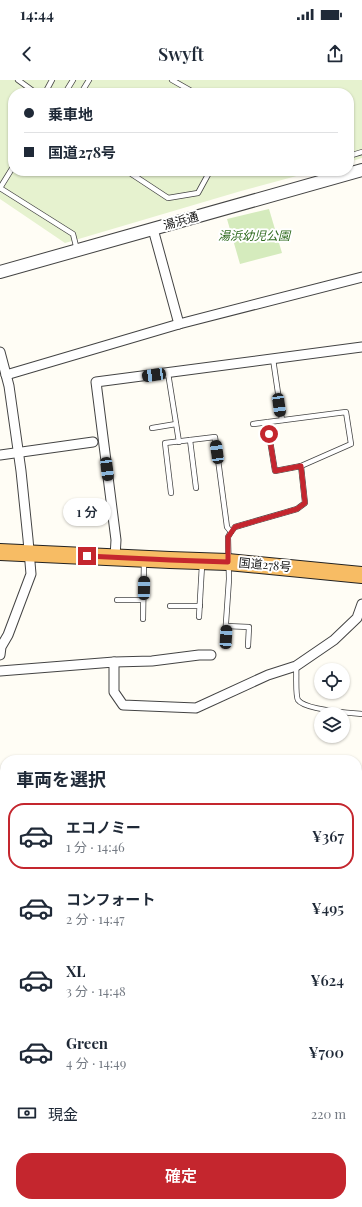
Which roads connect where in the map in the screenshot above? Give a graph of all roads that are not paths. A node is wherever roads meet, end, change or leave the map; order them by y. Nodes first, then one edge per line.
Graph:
1 (18, 80) edge
2 (172, 80) edge
3 (29, 88) edge
4 (186, 88) edge
5 (8, 175) edge
6 (135, 176) edge
7 (207, 176) edge
8 (347, 176) edge
9 (0, 188) edge
10 (154, 229) junction
11 (78, 250) junction
12 (0, 272) edge
13 (362, 277) edge
14 (179, 324) junction
15 (362, 346) edge
16 (0, 352) edge
17 (273, 359) junction
18 (168, 373) junction
19 (6, 374) junction
20 (5, 387) edge
21 (282, 420) junction
22 (268, 422) junction
23 (176, 424) junction
24 (253, 424) dead end
25 (152, 428) dead end
26 (190, 440) junction
27 (92, 442) dead end
28 (179, 442) junction
29 (18, 452) junction
30 (0, 455) edge
31 (301, 466) junction
32 (196, 488) dead end
33 (171, 493) dead end
34 (231, 532) junction
35 (0, 552) edge
36 (29, 552) junction
37 (115, 557) junction
38 (144, 559) junction
39 (202, 561) junction
40 (228, 562) junction
41 (362, 575) edge
42 (116, 600) dead end
43 (143, 600) junction
44 (362, 604) edge
45 (170, 606) dead end
46 (200, 606) junction
47 (199, 617) dead end
48 (143, 619) dead end
49 (226, 626) junction
50 (226, 637) dead end
51 (248, 646) dead end
52 (0, 655) edge
53 (211, 655) dead end
54 (114, 662) junction
55 (296, 666) junction
56 (0, 671) edge
57 (362, 714) edge

1 - 3 lane
2 - 4 lane
5 - 9 lane
6 - 7 lane
8 - 10 street, 湯浜通
9 - 11 lane
10 - 11 street, 湯浜通
10 - 14 street
11 - 12 street, 湯浜通
13 - 14 street
14 - 19 street
15 - 17 street
16 - 19 street
17 - 18 street
17 - 21 lane
18 - 23 lane
18 - 37 street
19 - 20 street
20 - 29 street
21 - 22 lane
21 - 31 lane
22 - 24 lane
22 - 31 lane
23 - 25 lane
23 - 28 lane
26 - 28 lane
26 - 32 lane
26 - 34 lane
27 - 29 street
28 - 33 lane
29 - 30 street
29 - 36 street
31 - 34 lane
34 - 40 lane
35 - 36 highway, 国道278号
36 - 37 highway, 国道278号
36 - 52 street
37 - 38 highway, 国道278号
38 - 39 highway, 国道278号
38 - 43 lane
39 - 40 highway, 国道278号
39 - 46 lane
40 - 41 highway, 国道278号
40 - 49 lane
42 - 43 lane
43 - 48 lane
44 - 55 street
45 - 46 lane
46 - 47 lane
49 - 50 lane
49 - 51 lane
53 - 54 street
54 - 55 street
54 - 56 street
55 - 57 lane

